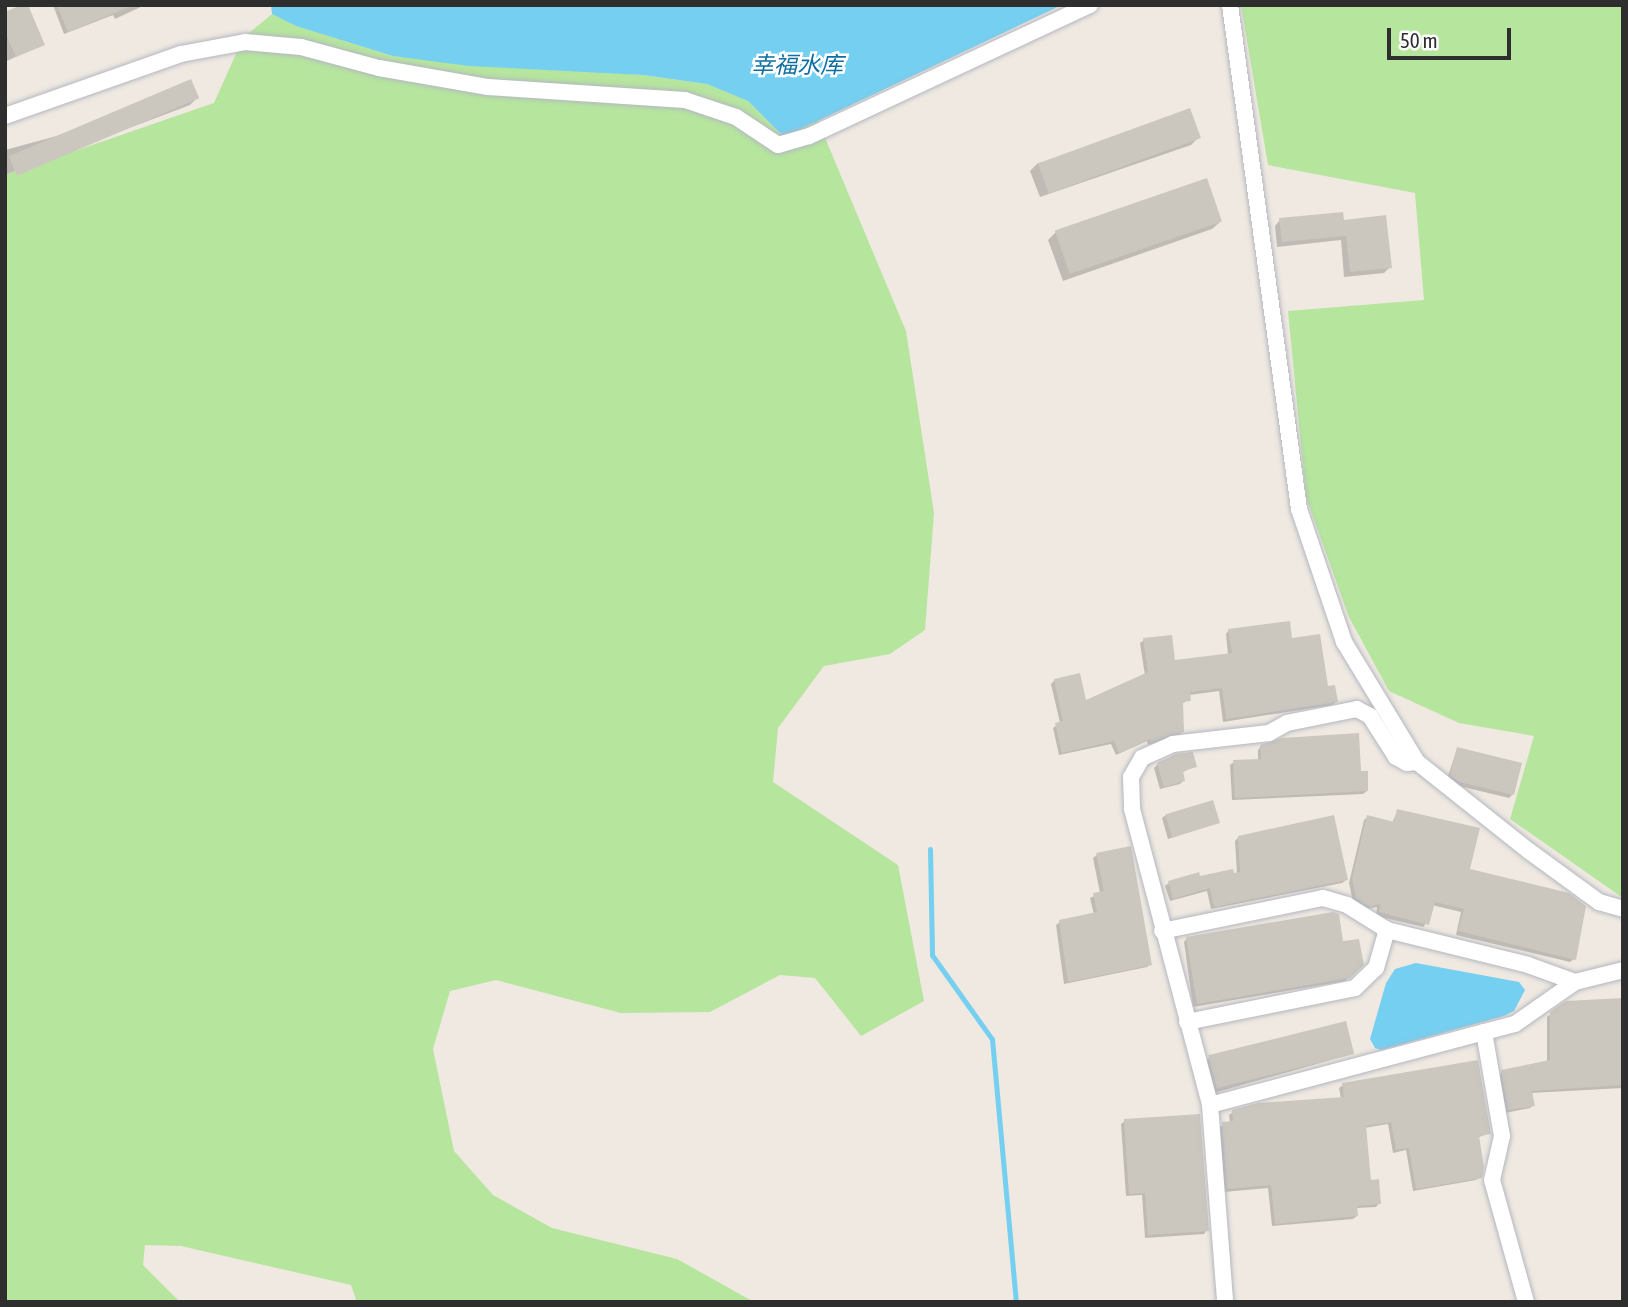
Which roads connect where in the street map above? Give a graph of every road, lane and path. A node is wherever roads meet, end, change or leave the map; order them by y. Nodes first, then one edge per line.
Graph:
1 (1090, 5) edge
2 (1230, 5) edge
3 (5, 116) edge
4 (1417, 762) junction
5 (1623, 909) edge
6 (1387, 930) junction
7 (1162, 931) junction
8 (1623, 970) edge
9 (1575, 982) junction
10 (1188, 1022) junction
11 (1484, 1032) junction
12 (1210, 1105) junction
13 (1225, 1302) edge
14 (1526, 1302) edge

1 - 3 street
2 - 4 street
4 - 5 street
4 - 7 street
6 - 7 street
6 - 9 street
6 - 10 street
7 - 10 street
8 - 9 street
9 - 11 street
10 - 12 street
11 - 12 street
11 - 14 street
12 - 13 street

